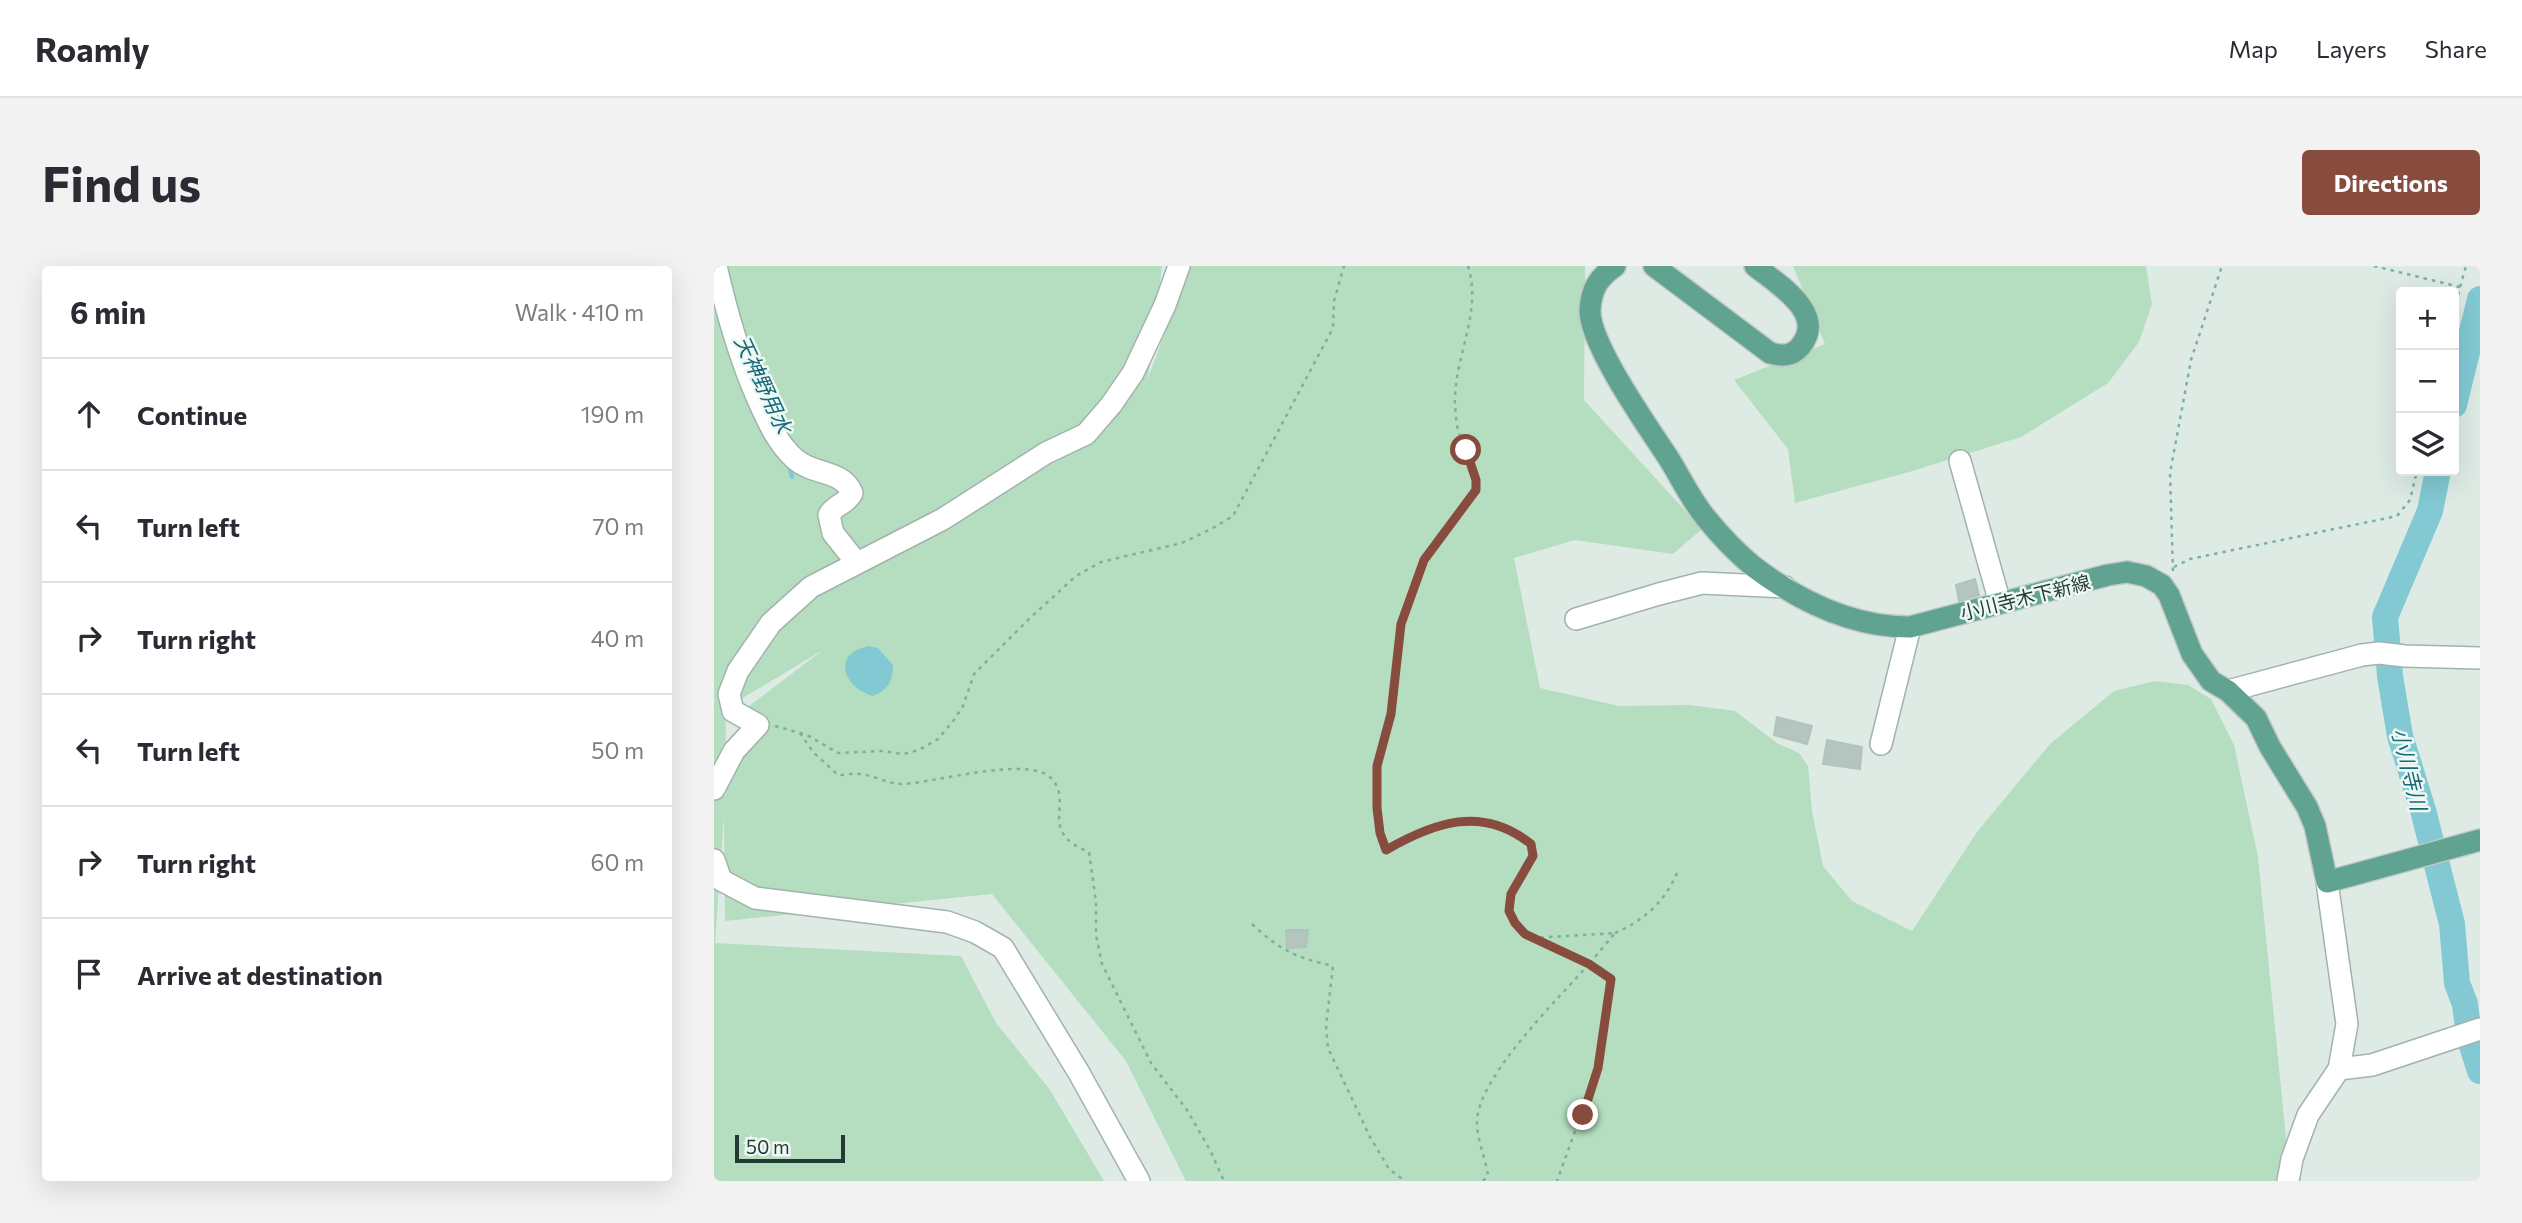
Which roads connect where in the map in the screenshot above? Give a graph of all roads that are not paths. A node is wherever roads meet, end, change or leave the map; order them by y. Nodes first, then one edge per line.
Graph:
1 (716, 266) edge
2 (1179, 266) edge
3 (1615, 266) edge
4 (1654, 266) edge
5 (1755, 266) edge
6 (1960, 461) dead end
7 (856, 562) junction
8 (1785, 587) junction
9 (2000, 603) junction
10 (1576, 619) dead end
11 (1910, 627) junction
12 (2480, 658) edge
13 (2228, 691) junction
14 (1881, 744) dead end
15 (714, 789) edge
16 (2480, 841) edge
17 (714, 860) edge
18 (2327, 882) junction
19 (2480, 1029) edge
20 (2339, 1069) junction
21 (1139, 1181) edge
22 (2288, 1181) edge

1 - 7 street
2 - 7 street
3 - 8 main road, 小川寺木下新線
4 - 5 main road
6 - 9 street
7 - 15 street
8 - 10 street
8 - 11 main road, 小川寺木下新線
9 - 11 main road, 小川寺木下新線
9 - 13 main road, 小川寺木下新線
11 - 14 street
12 - 13 street
13 - 18 main road
16 - 18 main road
17 - 21 street
18 - 20 street
19 - 20 street
20 - 22 street

